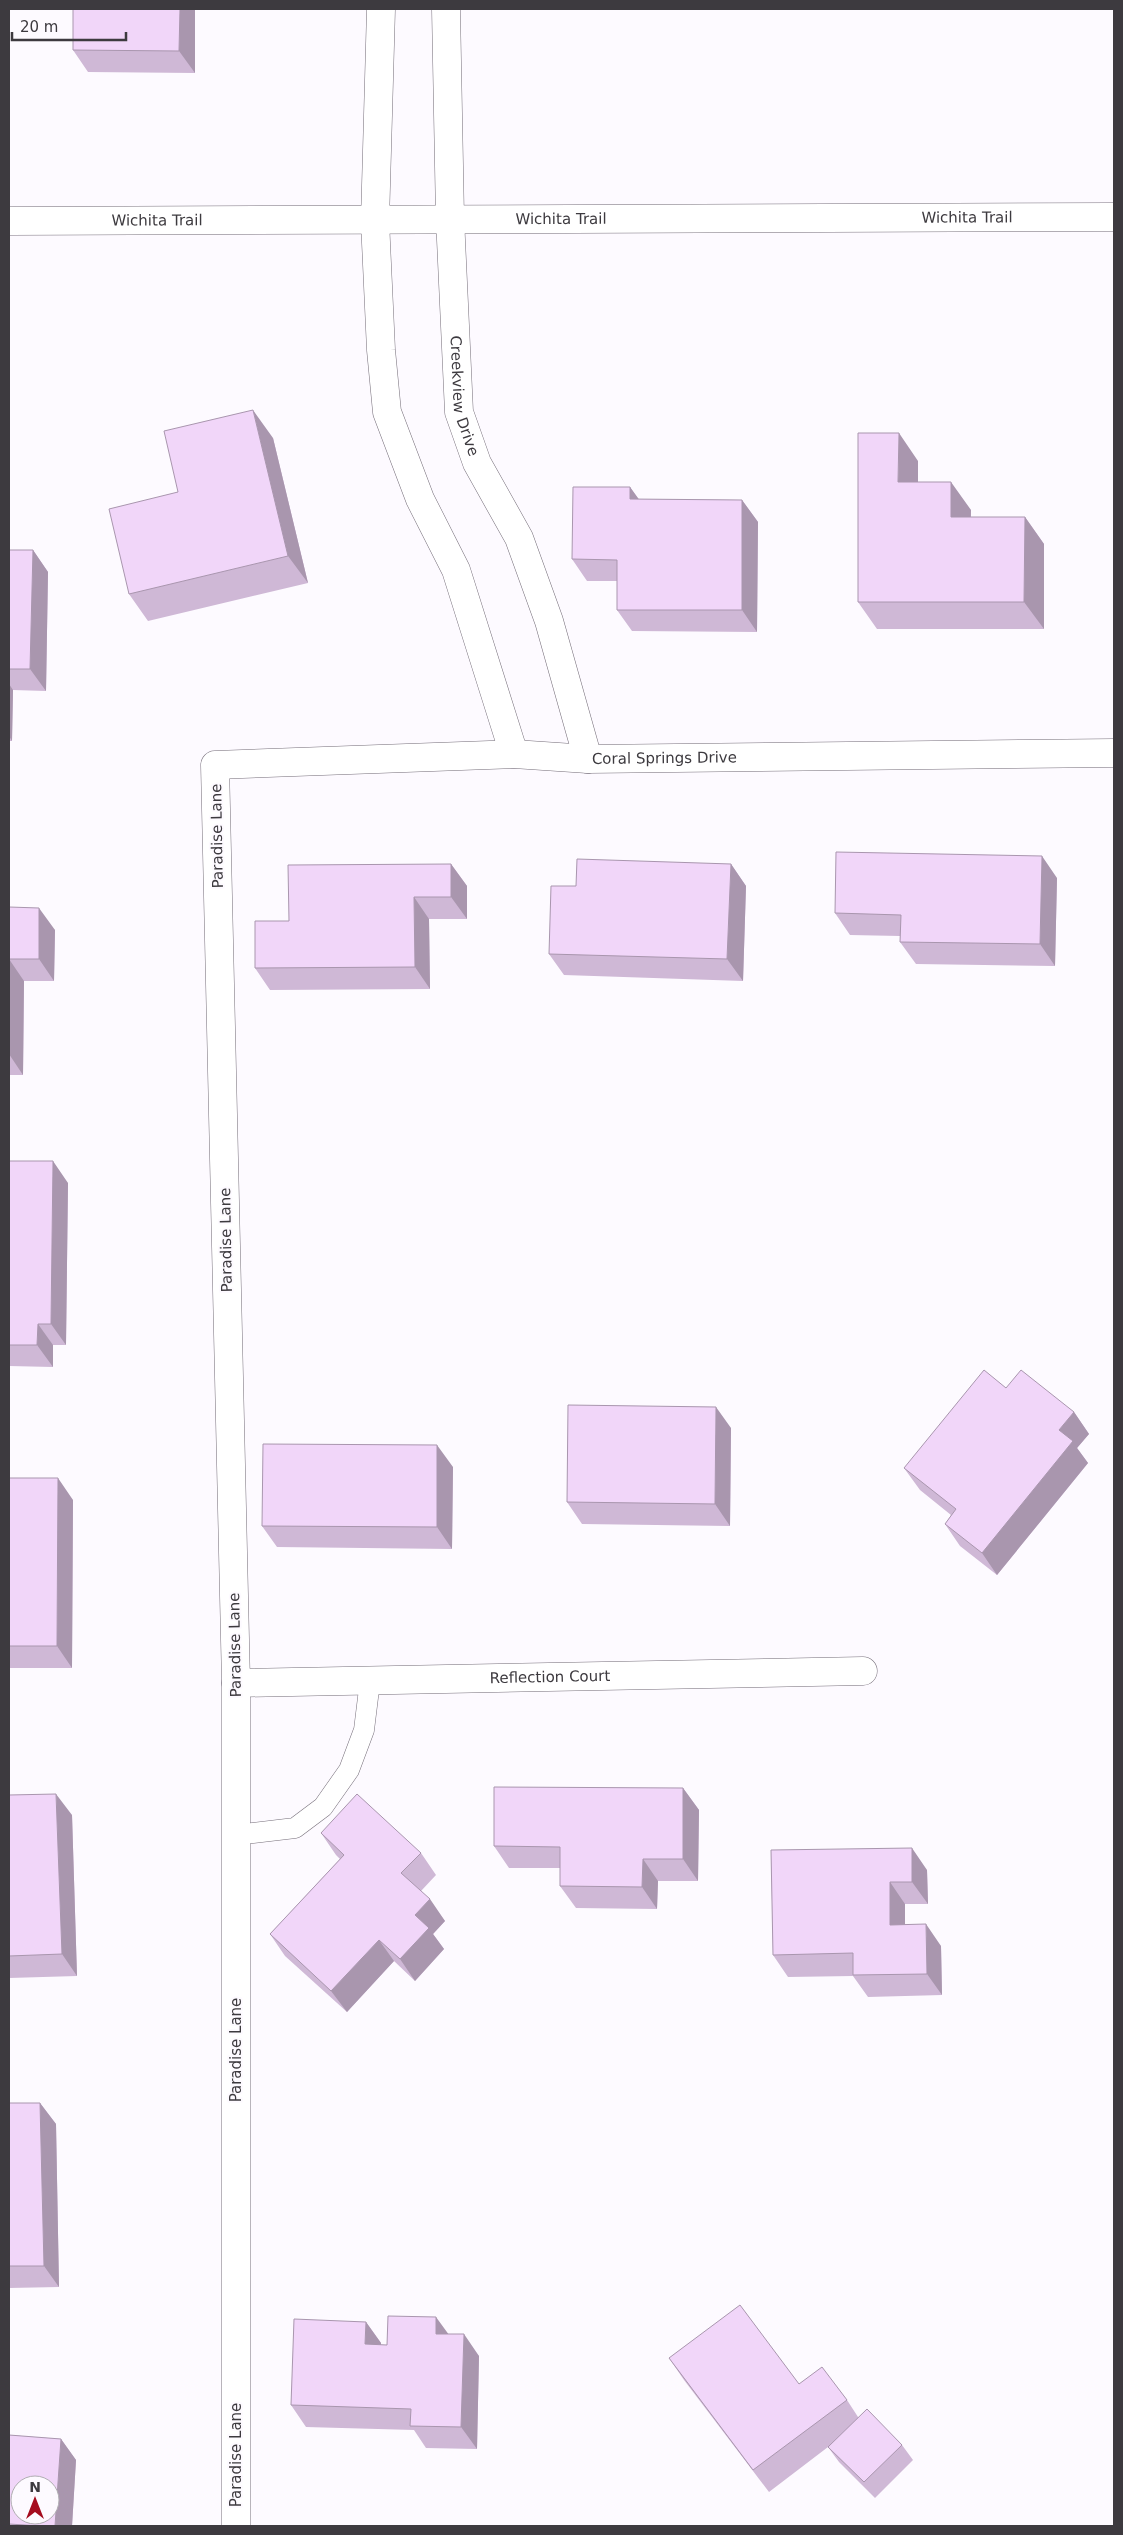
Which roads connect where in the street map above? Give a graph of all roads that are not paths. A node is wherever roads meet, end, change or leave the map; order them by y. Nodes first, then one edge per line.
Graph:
1 (381, 9) edge
2 (446, 9) edge
3 (1114, 216) edge
4 (450, 218) junction
5 (9, 221) edge
6 (375, 221) junction
7 (1114, 753) edge
8 (514, 754) junction
9 (588, 759) junction
10 (215, 765) joint
11 (863, 1671) dead end
12 (370, 1681) junction
13 (236, 1683) junction
14 (236, 1835) junction
15 (236, 2526) edge

1 - 6 street
2 - 4 street, Creekview Drive
3 - 4 street, Wichita Trail
4 - 6 street, Wichita Trail
4 - 9 street, Creekview Drive
5 - 6 street, Wichita Trail
6 - 8 street
7 - 9 street, Coral Springs Drive
8 - 9 street, Coral Springs Drive
8 - 10 street, Coral Springs Drive
10 - 13 street, Paradise Lane
11 - 12 street, Reflection Court
12 - 13 street, Reflection Court
12 - 14 lane
13 - 14 street, Paradise Lane
14 - 15 street, Paradise Lane

